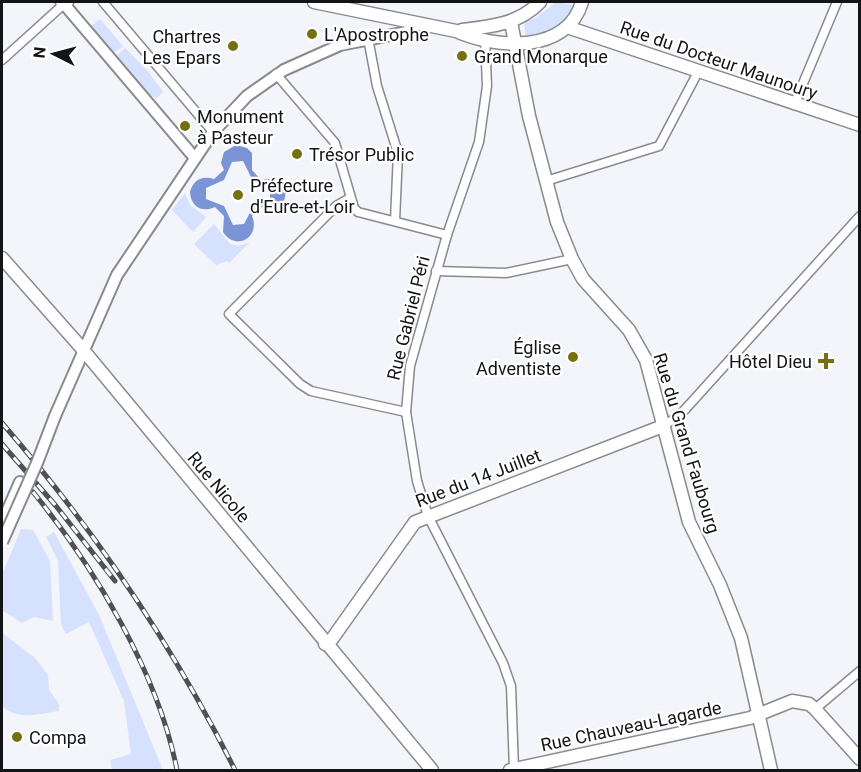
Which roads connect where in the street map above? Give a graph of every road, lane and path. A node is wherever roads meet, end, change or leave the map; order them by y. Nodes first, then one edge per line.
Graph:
1 (64, 2) edge
2 (103, 2) edge
3 (314, 2) edge
4 (540, 2) edge
5 (582, 2) edge
6 (837, 2) edge
7 (365, 7) edge
8 (511, 22) junction
9 (418, 24) junction
10 (567, 27) junction
11 (456, 31) junction
12 (368, 38) junction
13 (485, 39) junction
14 (514, 42) junction
15 (2, 60) edge
16 (698, 72) junction
17 (276, 74) junction
18 (794, 105) junction
19 (860, 125) edge
20 (213, 132) junction
21 (194, 157) junction
22 (546, 181) junction
23 (350, 198) junction
24 (860, 216) edge
25 (395, 221) junction
26 (447, 235) junction
27 (2, 258) edge
28 (572, 259) junction
29 (436, 271) junction
30 (85, 353) junction
31 (406, 412) junction
32 (55, 416) junction
33 (663, 426) junction
34 (428, 516) junction
35 (2, 523) edge
36 (2, 542) edge
37 (325, 644) junction
38 (860, 671) edge
39 (756, 696) junction
40 (785, 704) junction
41 (815, 709) junction
42 (760, 715) junction
43 (860, 759) edge
44 (513, 770) edge
45 (432, 771) edge
46 (771, 771) edge

1 - 15 street
1 - 21 street
2 - 20 street
3 - 7 main road
4 - 8 main road
5 - 10 main road
6 - 18 street
7 - 9 main road
8 - 11 main road
8 - 14 main road, Rue du Grand Faubourg
9 - 11 main road
9 - 12 street
10 - 14 main road
10 - 16 main road, Rue du Docteur Maunoury
11 - 13 main road
12 - 17 street
12 - 25 street
13 - 14 main road
13 - 26 street, Rue Gabriel Péri
14 - 22 main road, Rue du Grand Faubourg
16 - 18 main road, Rue du Docteur Maunoury
16 - 22 street
17 - 20 street
17 - 23 street
18 - 19 main road, Rue du Docteur Maunoury
20 - 21 street
21 - 30 street
22 - 28 main road, Rue du Grand Faubourg
23 - 25 street
23 - 31 street
24 - 33 street
25 - 26 street
26 - 29 street, Rue Gabriel Péri
27 - 30 main road, Rue Nicole
28 - 29 street
28 - 33 main road, Rue du Grand Faubourg
29 - 31 street, Rue Gabriel Péri
30 - 32 street
30 - 37 main road, Rue Nicole
31 - 34 street, Rue Gabriel Péri
32 - 35 street, bridge
32 - 36 street, bridge
33 - 34 main road, Rue du 14 Juillet
33 - 39 main road, Rue du Grand Faubourg
34 - 37 main road, Rue du 14 Juillet
34 - 44 street, Rue Gabriel Péri
37 - 45 main road
38 - 41 street
39 - 40 main road
39 - 42 main road, Rue du Grand Faubourg
40 - 41 main road
40 - 42 main road, Rue Chauveau-Lagarde
41 - 43 main road
42 - 44 main road, Rue Chauveau-Lagarde
42 - 46 main road, Rue du Grand Faubourg

